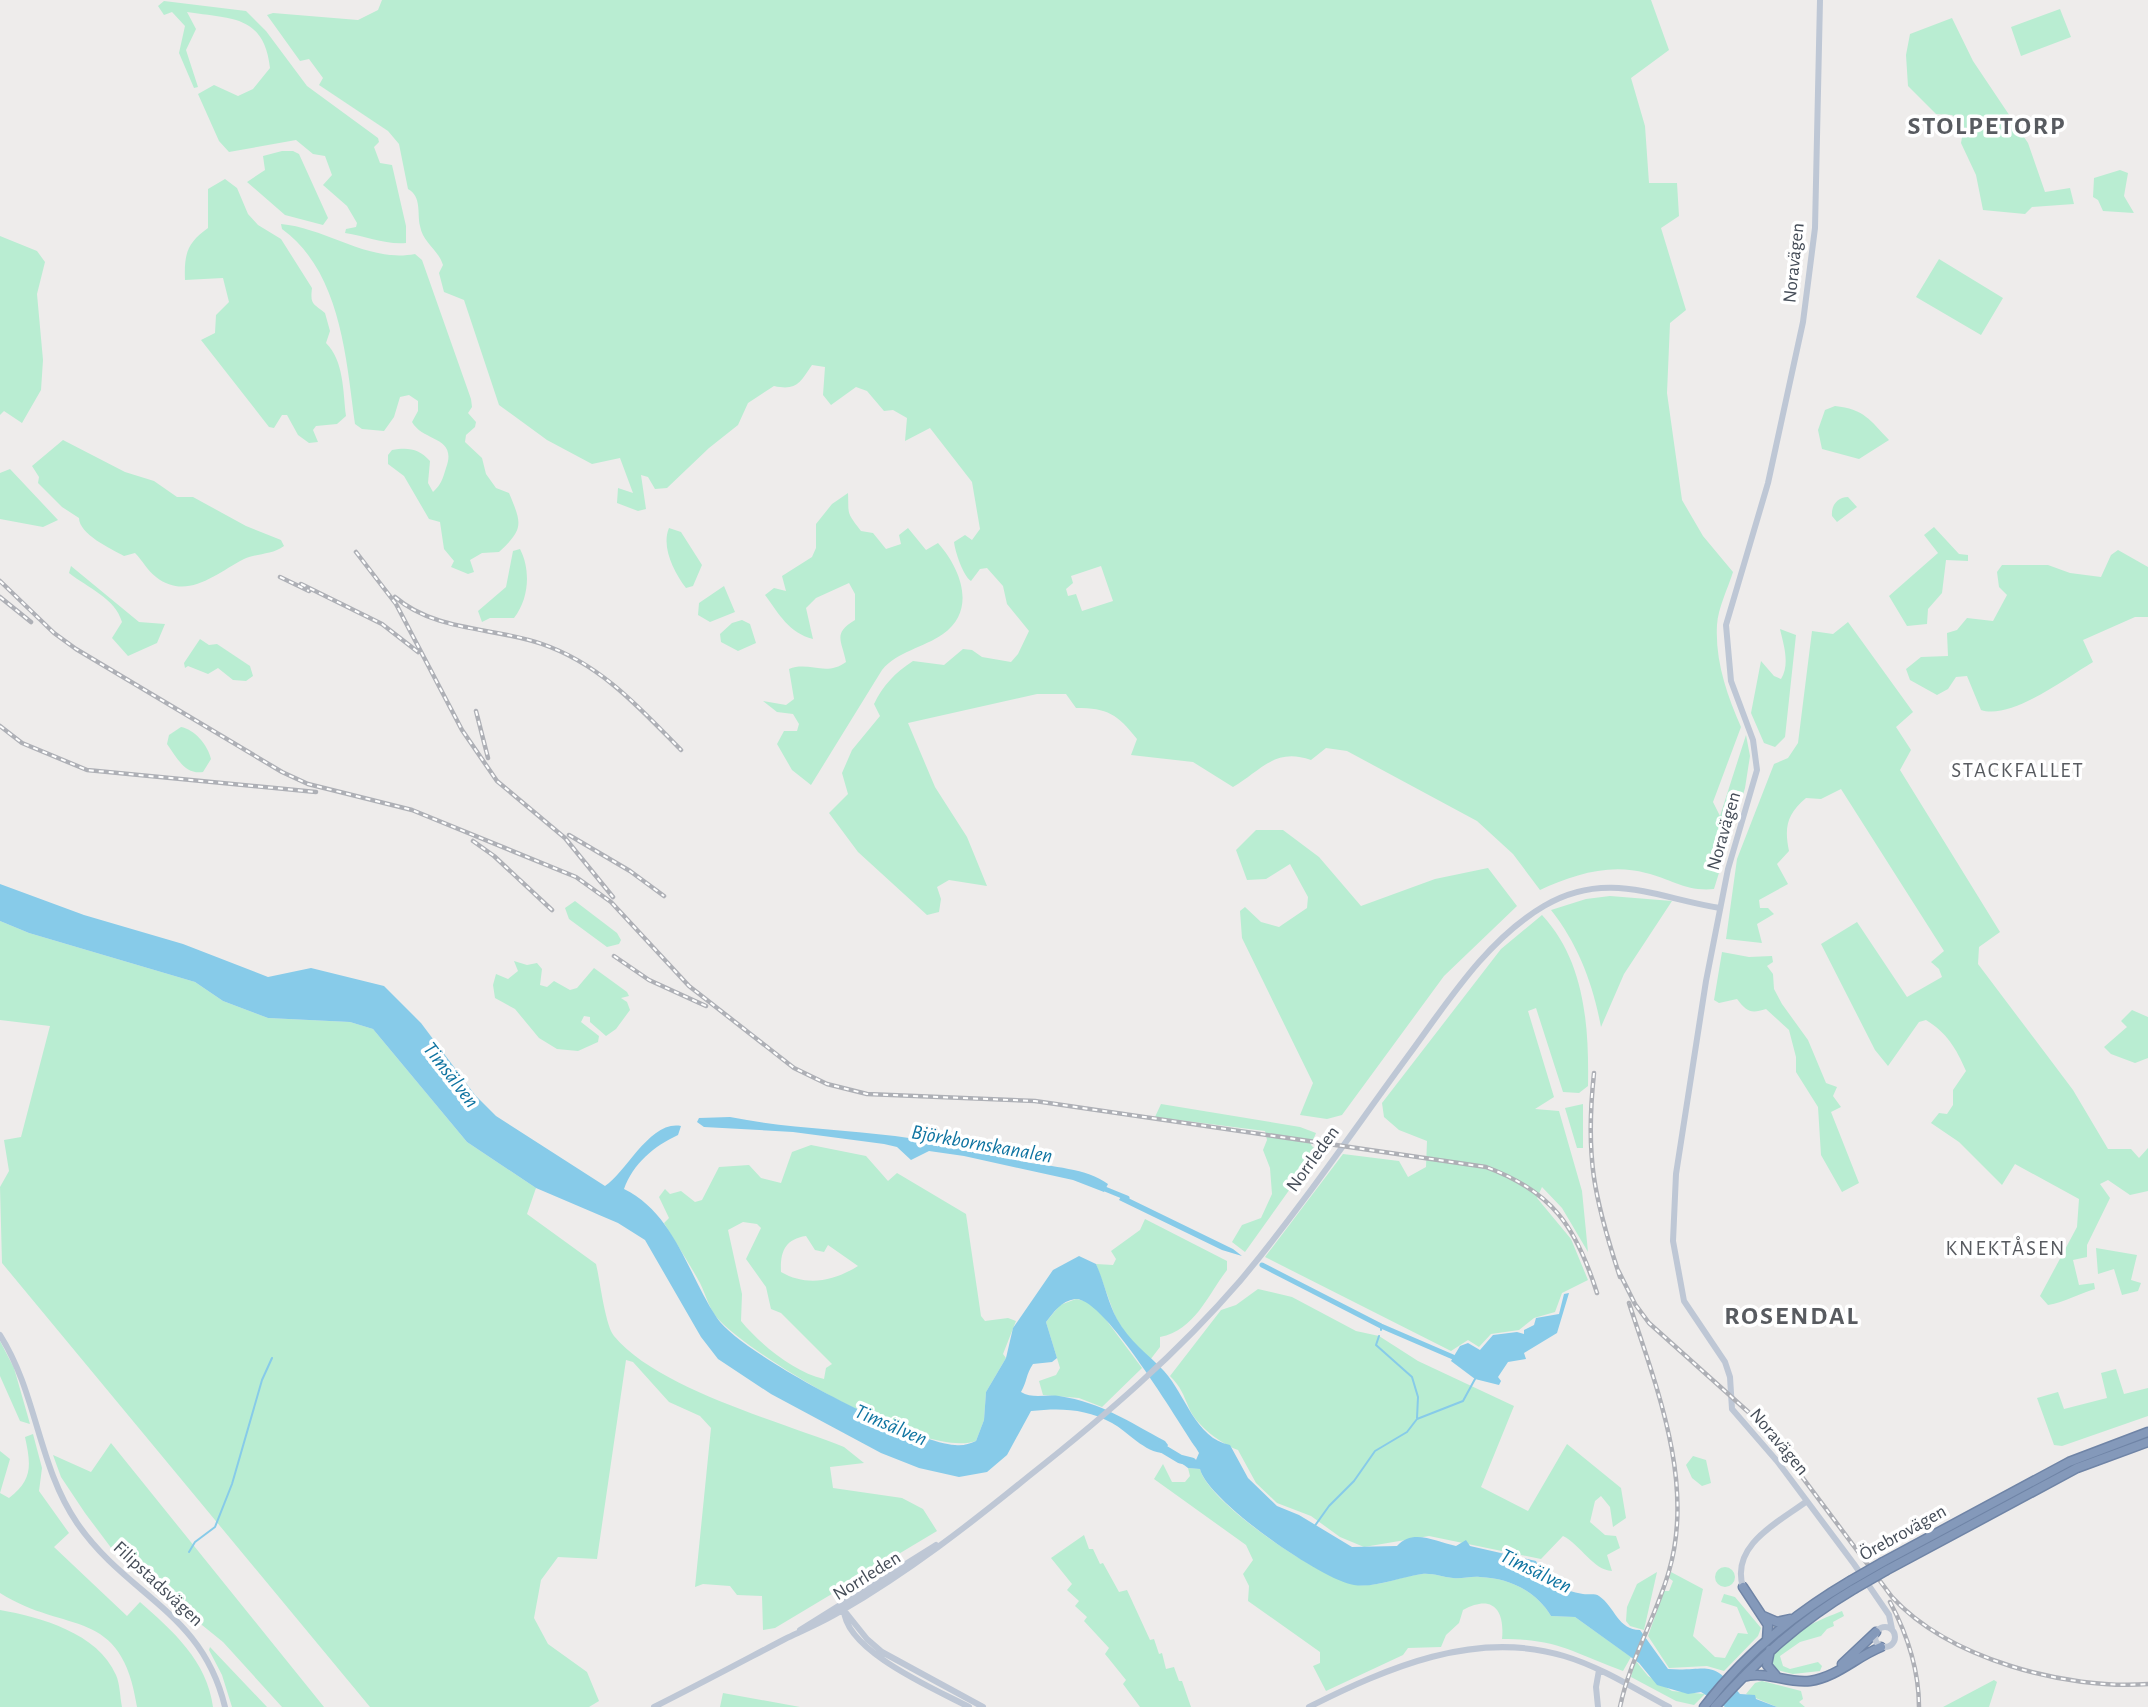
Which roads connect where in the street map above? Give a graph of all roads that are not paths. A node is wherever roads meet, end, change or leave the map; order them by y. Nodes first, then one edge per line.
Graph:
1 (1821, 0) edge
2 (1720, 908) junction
3 (0, 1335) edge
4 (2148, 1432) edge
5 (2148, 1442) edge
6 (1807, 1501) junction
7 (1885, 1566) junction
8 (1852, 1585) junction
9 (1743, 1587) joint
10 (842, 1607) junction
11 (1886, 1615) junction
12 (1763, 1616) junction
13 (1793, 1619) junction
14 (1892, 1629) junction
15 (1877, 1631) junction
16 (1769, 1645) junction
17 (1881, 1647) junction
18 (1599, 1671) junction
19 (1832, 1674) junction
20 (1737, 1675) junction
21 (1777, 1677) junction
22 (1711, 1705) edge
23 (225, 1706) edge
24 (654, 1707) edge
25 (970, 1707) edge
26 (983, 1707) edge
27 (1309, 1707) edge
28 (1598, 1707) edge
29 (1669, 1707) edge

1 - 2 street, Noravägen
2 - 6 street, Noravägen
2 - 10 street, Norrleden
3 - 23 street, Filipstadsvägen
4 - 7 highway, Örebrovägen
5 - 7 highway, Örebrovägen
6 - 9 street
6 - 11 street, Noravägen
7 - 8 highway, Örebrovägen, bridge
8 - 13 highway, Örebrovägen
8 - 16 highway, Örebrovägen
9 - 12 highway
10 - 24 street, Norrleden
10 - 25 street
10 - 26 street
11 - 14 street, Noravägen
11 - 15 street
12 - 13 highway
12 - 16 highway
13 - 16 highway, Örebrovägen
14 - 15 street
14 - 17 street
15 - 17 street
15 - 19 highway
16 - 20 highway, Örebrovägen
16 - 21 highway
17 - 19 highway
18 - 27 street
18 - 28 street
18 - 29 street
19 - 21 highway
20 - 21 highway
20 - 22 highway, Örebrovägen

